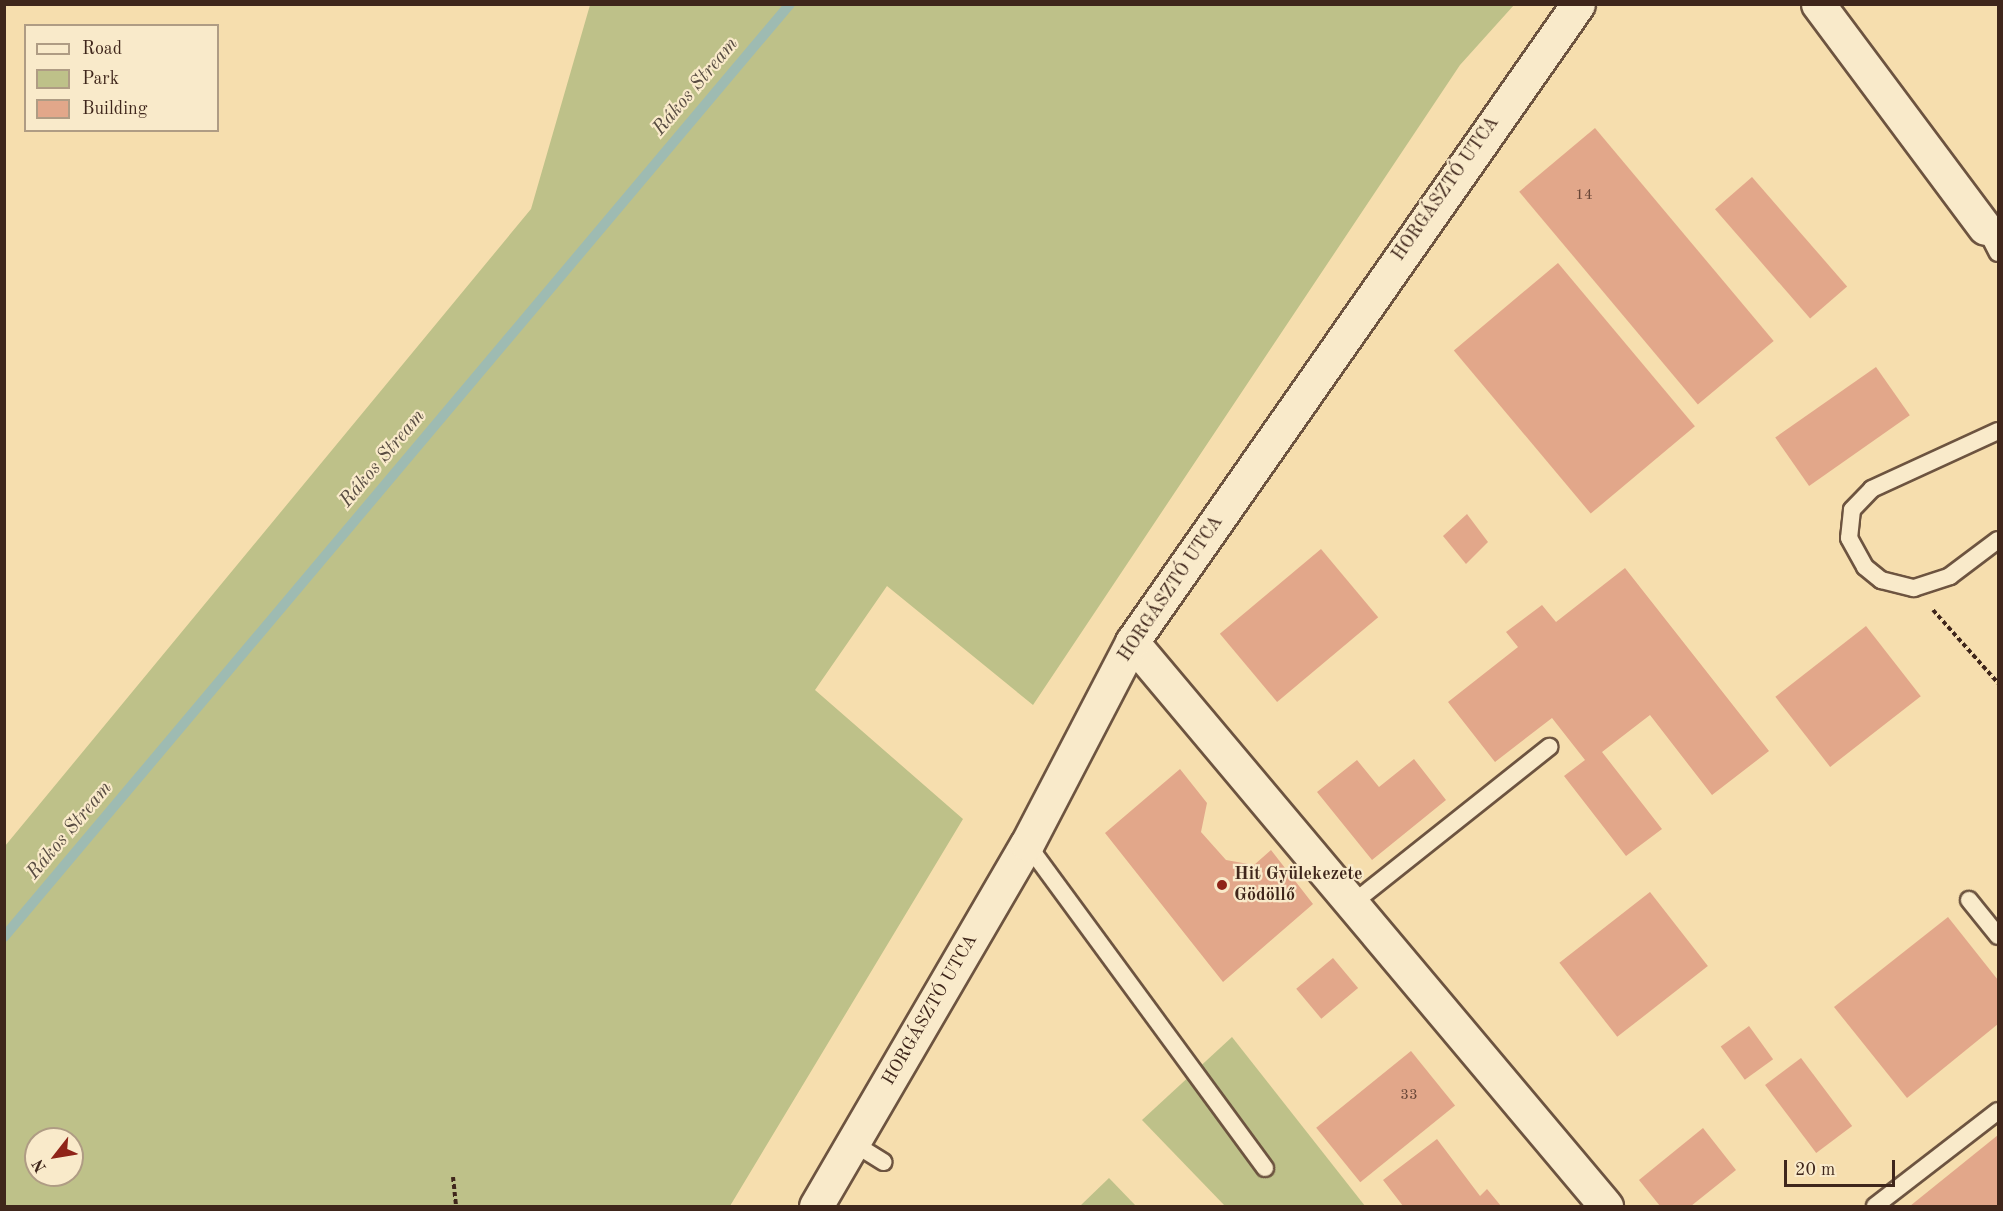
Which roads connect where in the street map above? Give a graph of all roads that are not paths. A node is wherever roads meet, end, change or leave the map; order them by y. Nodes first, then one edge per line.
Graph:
1 (1578, 4) edge
2 (1818, 4) edge
3 (1992, 241) edge
4 (1998, 431) edge
5 (1998, 540) edge
6 (1132, 642) junction
7 (1549, 747) dead end
8 (1027, 844) junction
9 (1969, 900) dead end
10 (1353, 903) junction
11 (1998, 936) edge
12 (1998, 1111) edge
13 (853, 1143) junction
14 (883, 1162) dead end
15 (1265, 1168) dead end
16 (816, 1206) edge
17 (1606, 1206) edge
18 (1875, 1206) edge

1 - 6 street, HORGÁSZTÓ UTCA
2 - 3 street
4 - 5 lane
6 - 8 street, HORGÁSZTÓ UTCA
6 - 10 street
7 - 10 lane
8 - 13 street, HORGÁSZTÓ UTCA
8 - 15 lane
9 - 11 lane
10 - 17 street
12 - 18 lane
13 - 14 lane
13 - 16 street, HORGÁSZTÓ UTCA

